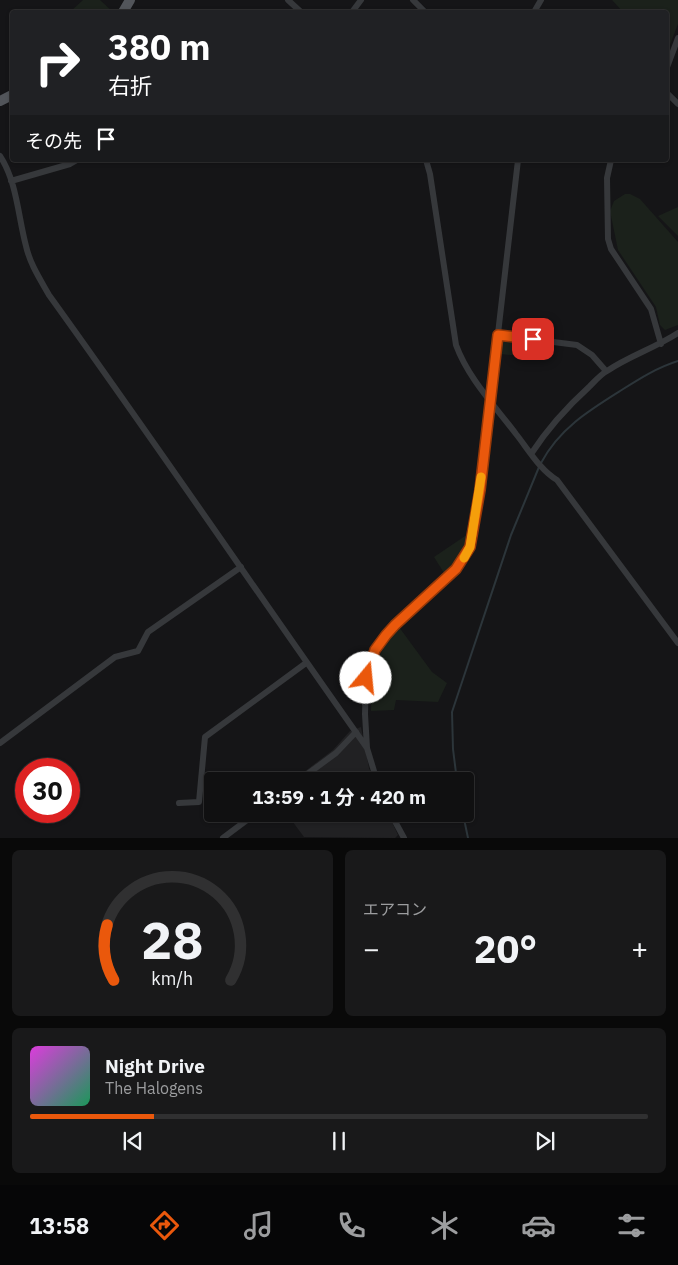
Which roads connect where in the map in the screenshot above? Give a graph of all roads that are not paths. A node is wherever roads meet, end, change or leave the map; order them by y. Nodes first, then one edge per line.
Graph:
1 (288, 0) edge
2 (413, 0) edge
3 (299, 10) edge
4 (423, 10) edge
5 (678, 38) edge
6 (669, 62) edge
7 (669, 95) edge
8 (678, 104) edge
9 (0, 156) edge
10 (74, 162) edge
11 (427, 162) edge
12 (518, 162) edge
13 (611, 162) edge
14 (12, 181) junction
15 (678, 333) edge
16 (498, 335) junction
17 (661, 344) junction
18 (606, 371) junction
19 (490, 400) junction
20 (532, 454) junction
21 (241, 567) junction
22 (678, 643) edge
23 (306, 663) junction
24 (356, 732) junction
25 (0, 743) edge
26 (367, 748) junction
27 (310, 772) edge
28 (374, 772) edge
29 (179, 803) dead end
30 (244, 822) edge
31 (395, 822) edge
32 (223, 838) edge
33 (404, 838) edge

1 - 3 street
2 - 4 street
5 - 6 street
7 - 8 street
9 - 14 street
10 - 14 street
11 - 19 street
12 - 16 street
13 - 17 street
14 - 21 street
15 - 17 street
16 - 18 street
16 - 19 street
17 - 18 street
18 - 20 street
19 - 20 street
19 - 26 street
20 - 22 street
21 - 23 street
21 - 25 street
23 - 24 street
23 - 29 street
24 - 26 street
24 - 27 street
26 - 28 street
30 - 32 street
31 - 33 street

